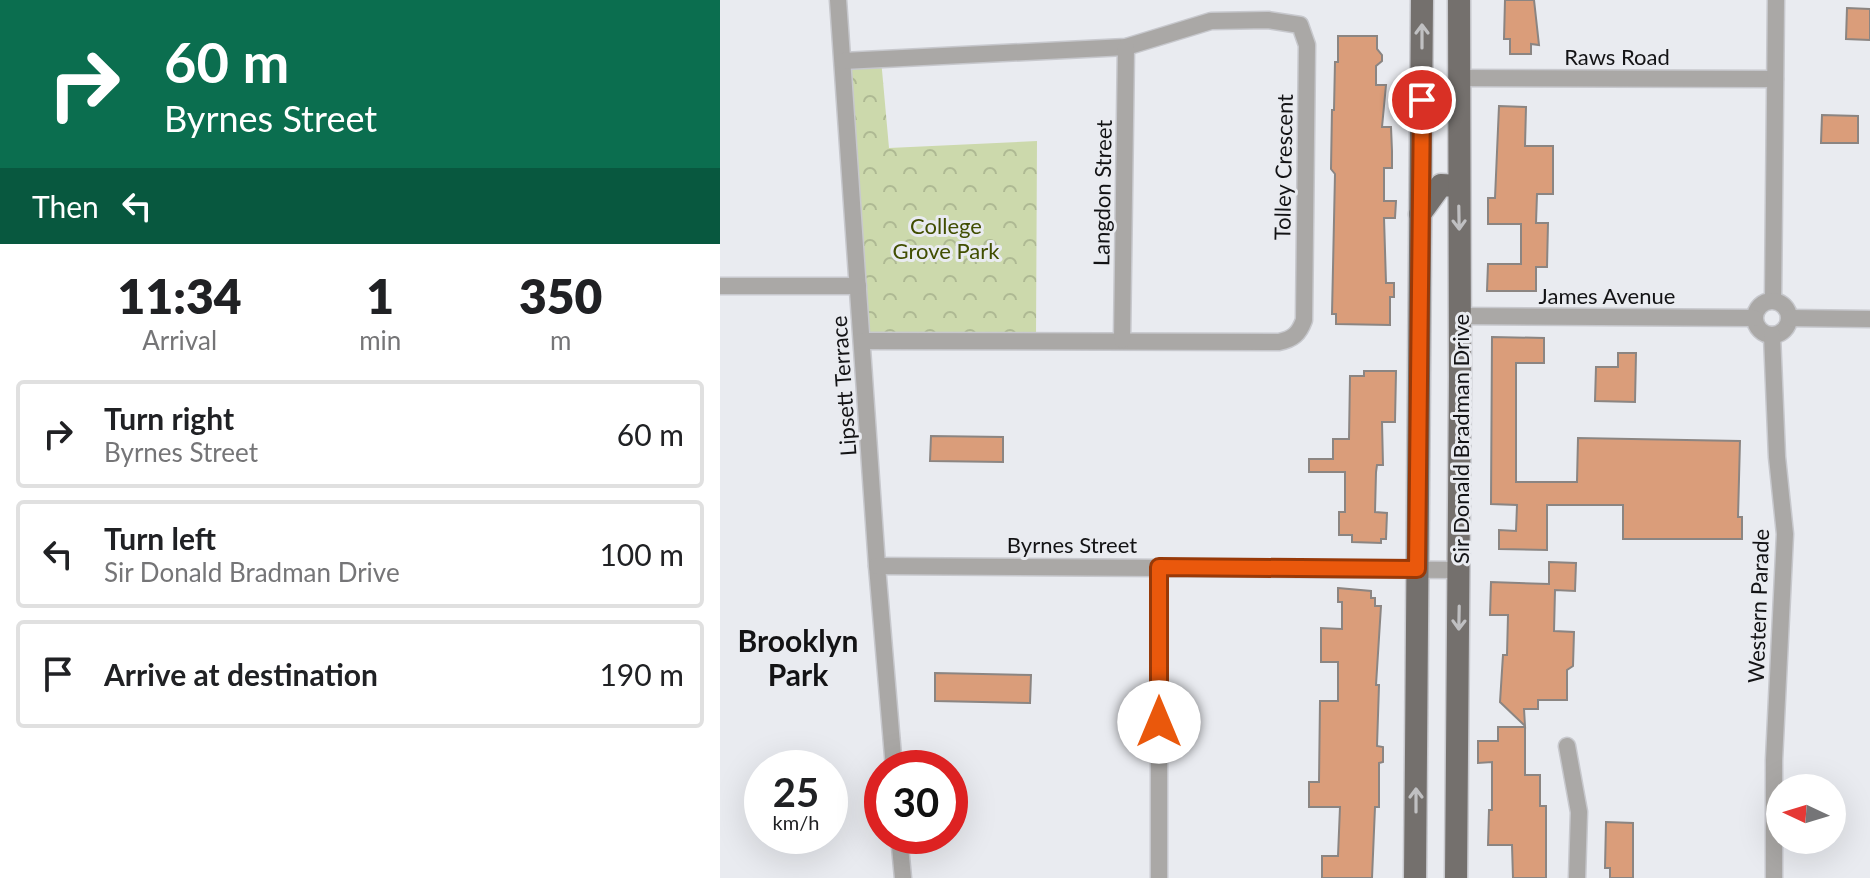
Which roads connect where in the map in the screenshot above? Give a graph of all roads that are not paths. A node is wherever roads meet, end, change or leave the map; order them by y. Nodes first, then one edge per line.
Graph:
1 (838, 0) edge
2 (1422, 0) edge
3 (1459, 0) edge
4 (1776, 0) edge
5 (1126, 47) junction
6 (843, 61) junction
7 (1458, 78) junction
8 (1775, 79) junction
9 (1459, 186) junction
10 (1420, 214) junction
11 (720, 286) edge
12 (858, 286) junction
13 (1773, 300) junction
14 (1460, 316) junction
15 (1754, 318) junction
16 (1789, 318) junction
17 (1870, 319) edge
18 (1772, 335) junction
19 (1122, 340) junction
20 (863, 341) junction
21 (877, 566) junction
22 (1159, 567) junction
23 (1417, 569) junction
24 (1459, 570) junction
25 (1567, 746) dead end
26 (892, 750) edge
27 (901, 854) edge
28 (903, 878) edge
29 (1159, 878) edge
30 (1415, 878) edge
31 (1456, 878) edge
32 (1577, 878) edge
33 (1774, 878) edge

1 - 6 street, Lipsett Terrace
10 -> 2 main road, Sir Donald Bradman Drive
3 - 7 main road, Sir Donald Bradman Drive
4 - 8 street
5 - 6 street, Tolley Crescent
5 - 19 street, Langdon Street
5 - 19 street, Tolley Crescent
6 - 12 street, Lipsett Terrace
7 - 8 street, Raws Road
7 - 9 main road, Sir Donald Bradman Drive
8 - 13 street
9 - 10 main road
9 -> 14 main road, Sir Donald Bradman Drive
10 - 23 main road, Sir Donald Bradman Drive
11 - 12 street
12 - 20 street, Lipsett Terrace
13 - 15 street
13 - 16 street
14 - 15 street, James Avenue
14 - 24 main road, Sir Donald Bradman Drive
15 - 18 street
16 - 17 street
16 - 18 street
18 - 33 street, Western Parade
19 - 20 street, Tolley Crescent
20 - 21 street, Lipsett Terrace
21 - 22 street, Byrnes Street
21 - 26 street, Lipsett Terrace
22 - 23 street, Byrnes Street
22 - 29 street
23 - 24 street, Byrnes Street
30 -> 23 main road, Sir Donald Bradman Drive
24 -> 31 main road, Sir Donald Bradman Drive
25 - 32 street
27 - 28 street

